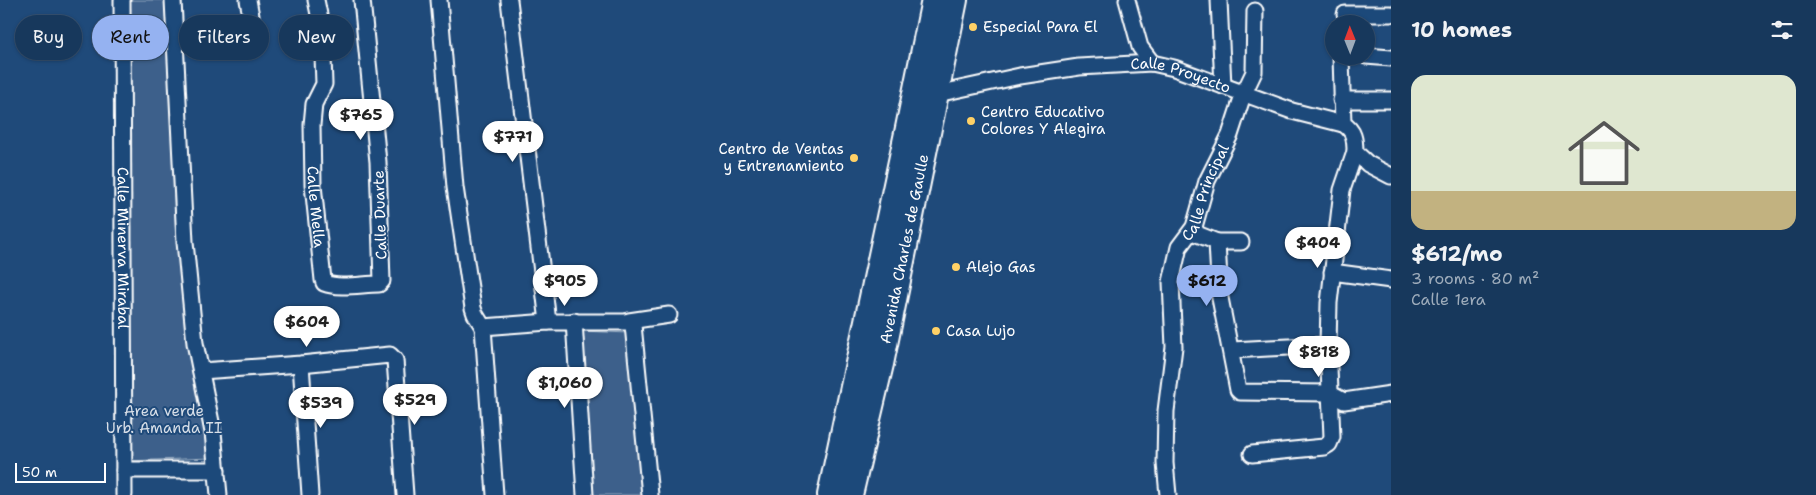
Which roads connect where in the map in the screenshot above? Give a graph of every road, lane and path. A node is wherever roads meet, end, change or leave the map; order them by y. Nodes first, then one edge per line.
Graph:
1 (121, 0) edge
2 (173, 0) edge
3 (248, 0) edge
4 (316, 0) edge
5 (362, 0) edge
6 (440, 0) edge
7 (509, 0) edge
8 (934, 0) edge
9 (955, 0) edge
10 (1127, 0) edge
11 (1219, 0) edge
12 (1255, 11) dead end
13 (1344, 12) edge
14 (1391, 14) edge
15 (251, 15) edge
16 (933, 54) junction
17 (1375, 57) edge
18 (1391, 58) edge
19 (1152, 63) junction
20 (1341, 65) edge
21 (1223, 86) junction
22 (937, 94) junction
23 (1243, 95) junction
24 (1341, 100) junction
25 (1391, 100) edge
26 (1343, 124) junction
27 (1354, 152) junction
28 (1391, 176) edge
29 (1194, 227) junction
30 (1217, 242) junction
31 (1241, 242) dead end
32 (893, 251) junction
33 (1332, 272) junction
34 (322, 280) joint
35 (1391, 280) edge
36 (669, 314) dead end
37 (548, 322) junction
38 (574, 322) junction
39 (631, 323) junction
40 (483, 327) junction
41 (1328, 345) junction
42 (1232, 350) junction
43 (302, 364) junction
44 (201, 371) junction
45 (1329, 393) junction
46 (1391, 394) edge
47 (1252, 454) dead end
48 (124, 470) junction
49 (217, 470) junction
50 (124, 495) edge
51 (219, 495) edge
52 (310, 495) edge
53 (405, 495) edge
54 (495, 495) edge
55 (586, 495) edge
56 (650, 495) edge
57 (830, 495) edge
58 (850, 495) edge
59 (1168, 495) edge

1 - 48 street, Calle Minerva Mirabal
2 - 44 street
3 - 15 street
4 - 34 street, Calle Mella
5 - 34 street, Calle Duarte
6 - 40 street
7 - 37 street
8 - 16 main road, Avenida Charles de Gaulle
9 - 16 main road, Avenida Charles de Gaulle
10 - 19 street
11 - 21 street
12 - 23 street, Calle Principal
13 - 14 street
16 - 22 main road, Avenida Charles de Gaulle
16 - 32 main road, Avenida Charles de Gaulle
17 - 18 street
19 - 21 street, Calle Proyecto
19 - 22 street, Calle Proyecto
20 - 24 street
21 - 23 street, Calle Proyecto
22 - 32 main road, Avenida Charles de Gaulle
23 - 26 street, Calle Proyecto
23 - 29 street, Calle Principal
24 - 25 street
24 - 26 street
26 - 27 street
27 - 28 street
27 - 33 street
29 - 30 street
29 - 59 street, Calle Principal
30 - 31 street
30 - 42 street
32 - 57 main road, Avenida Charles de Gaulle
32 - 58 main road, Avenida Charles de Gaulle
33 - 35 street
33 - 41 street
36 - 39 street
37 - 38 street
37 - 40 street
38 - 39 street
38 - 55 street
39 - 56 street
40 - 54 street
41 - 42 street
41 - 45 street
42 - 45 street
43 - 44 street
43 - 52 street
43 - 53 street
44 - 49 street
45 - 46 street
45 - 47 street
48 - 49 street
48 - 50 street, Calle Minerva Mirabal
49 - 51 street

